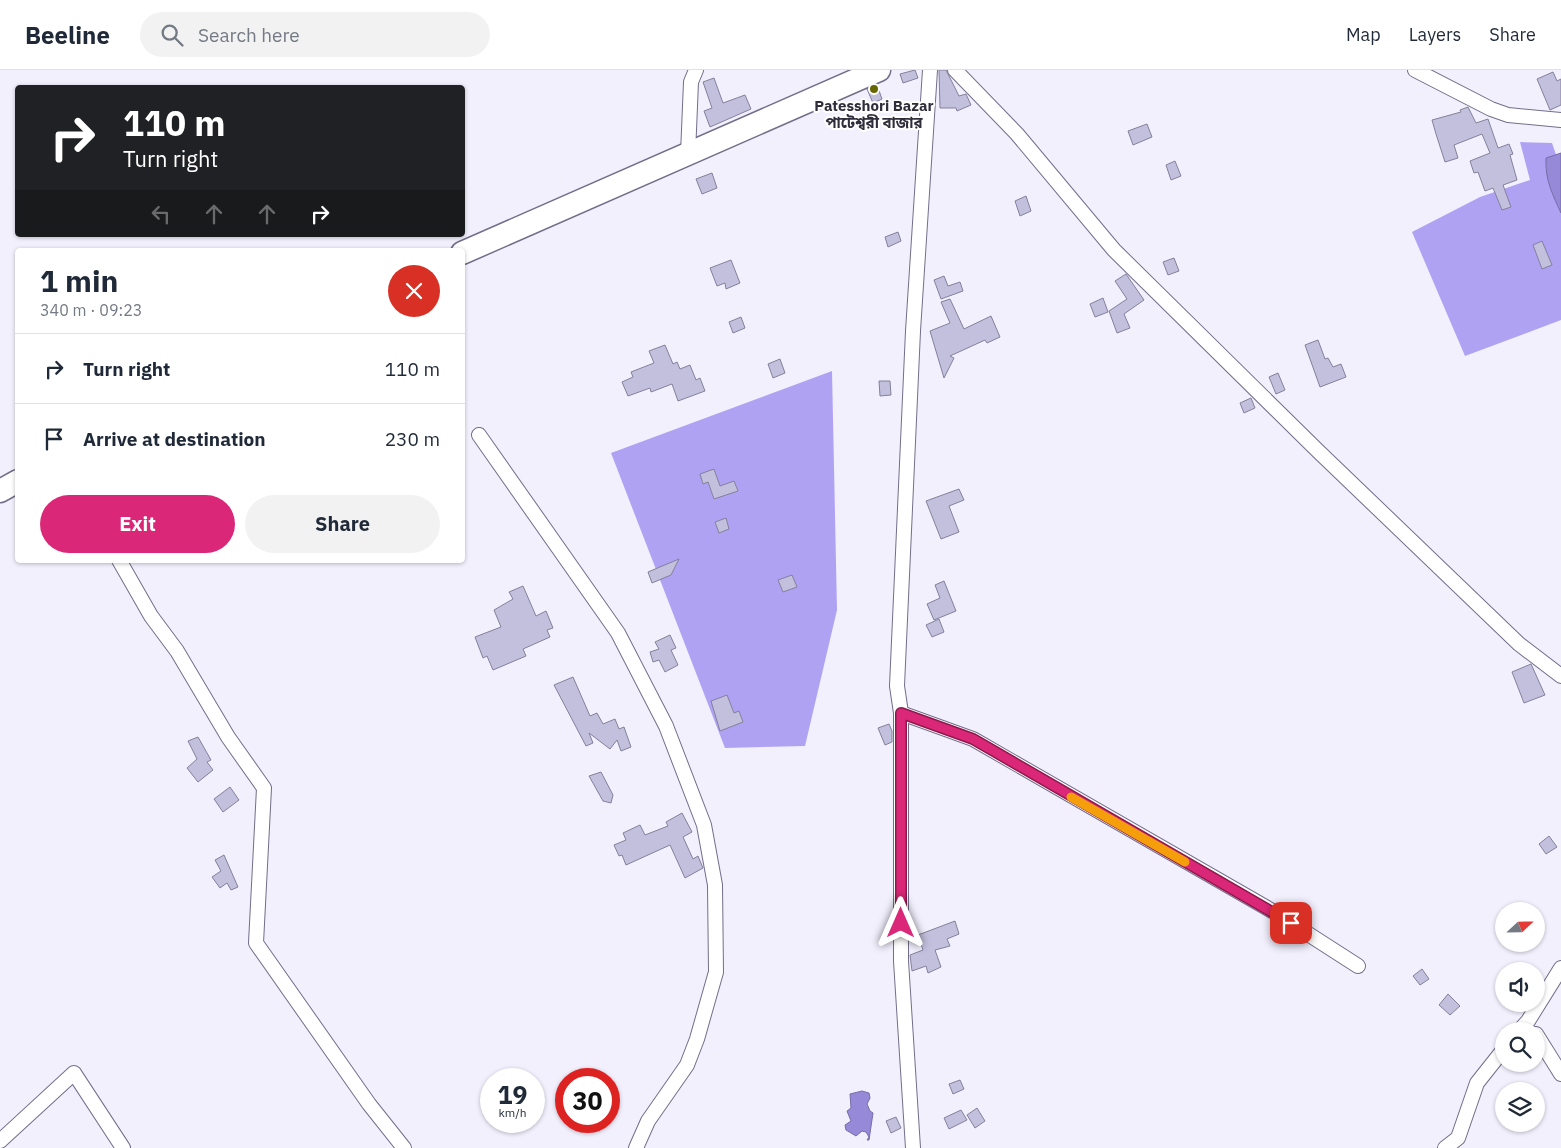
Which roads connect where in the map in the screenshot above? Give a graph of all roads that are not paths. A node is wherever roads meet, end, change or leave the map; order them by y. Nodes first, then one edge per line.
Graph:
1 (696, 70) edge
2 (879, 70) edge
3 (930, 70) edge
4 (955, 70) edge
5 (1415, 70) edge
6 (1561, 120) edge
7 (688, 154) junction
8 (465, 252) edge
9 (479, 435) dead end
10 (15, 483) edge
11 (0, 491) edge
12 (121, 563) edge
13 (1561, 676) edge
14 (901, 713) junction
15 (1358, 966) dead end
16 (1561, 968) edge
17 (1534, 1022) edge
18 (1545, 1051) edge
19 (1495, 1060) edge
20 (1561, 1074) edge
21 (0, 1141) edge
22 (123, 1148) edge
23 (404, 1148) edge
24 (636, 1148) edge
25 (913, 1148) edge
26 (1445, 1148) edge

1 - 7 street
2 - 7 highway
3 - 14 street
4 - 13 street
5 - 6 street
7 - 8 highway
9 - 24 street
10 - 11 highway
12 - 23 street
14 - 15 street
14 - 25 street
16 - 17 street
18 - 20 street
19 - 26 street
21 - 22 street

